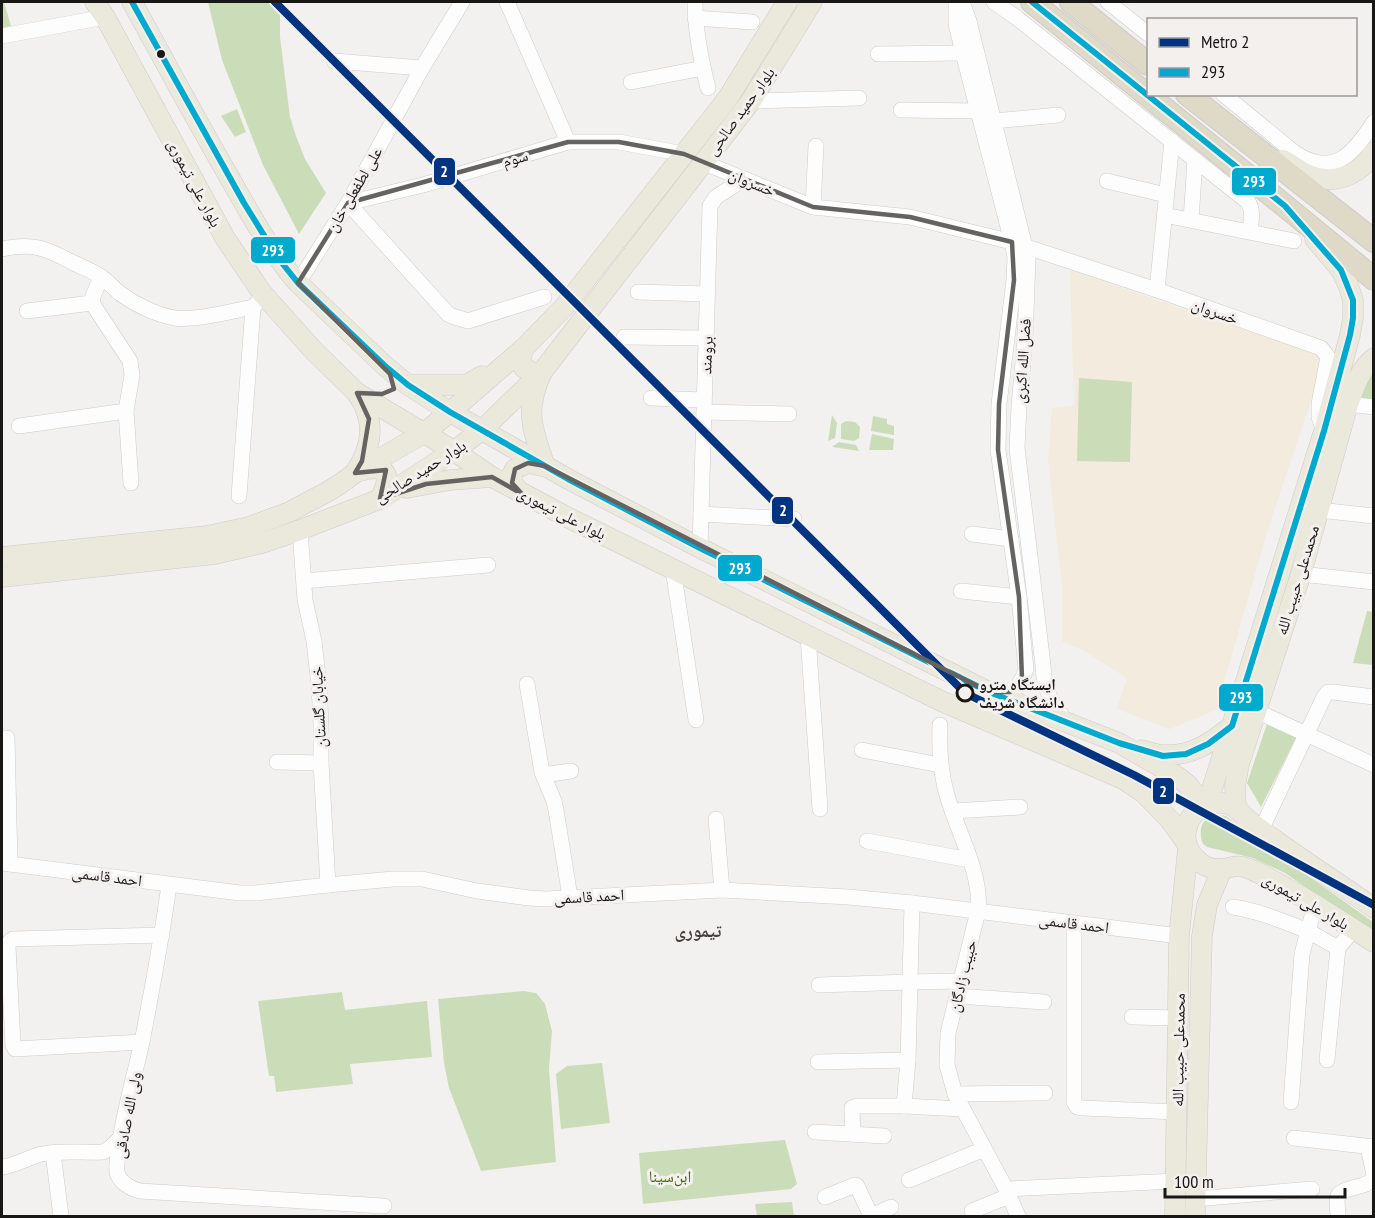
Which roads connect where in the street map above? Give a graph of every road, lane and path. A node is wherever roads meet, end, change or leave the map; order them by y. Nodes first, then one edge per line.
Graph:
1 (132, 2) edge
2 (444, 2) edge
3 (462, 2) edge
4 (507, 2) edge
5 (695, 2) edge
6 (787, 2) edge
7 (812, 2) edge
8 (956, 2) edge
9 (962, 2) edge
10 (994, 2) edge
11 (1032, 2) edge
12 (1071, 2) edge
13 (1108, 2) edge
14 (100, 9) edge
15 (452, 16) junction
16 (695, 18) junction
17 (752, 22) dead end
18 (1147, 32) edge
19 (2, 36) edge
20 (963, 53) junction
21 (878, 54) dead end
22 (334, 61) dead end
23 (1147, 62) edge
24 (422, 68) junction
25 (703, 68) junction
26 (631, 82) dead end
27 (708, 88) dead end
28 (1147, 95) edge
29 (1149, 96) edge
30 (1193, 96) edge
31 (859, 98) dead end
32 (751, 101) junction
33 (1216, 104) edge
34 (901, 110) dead end
35 (978, 111) junction
36 (1058, 115) dead end
37 (994, 121) junction
38 (1374, 122) edge
39 (1172, 141) junction
40 (568, 142) junction
41 (816, 146) dead end
42 (1374, 152) edge
43 (684, 154) junction
44 (1195, 160) junction
45 (702, 162) junction
46 (744, 179) junction
47 (1107, 181) dead end
48 (1166, 195) junction
49 (348, 203) junction
50 (1285, 206) junction
51 (813, 207) junction
52 (1164, 215) junction
53 (1191, 220) junction
54 (1250, 231) junction
55 (1294, 241) dead end
56 (1374, 242) edge
57 (1018, 245) junction
58 (2, 249) edge
59 (101, 277) junction
60 (1374, 279) edge
61 (298, 283) junction
62 (1157, 290) junction
63 (638, 292) dead end
64 (707, 294) junction
65 (543, 297) dead end
66 (257, 300) junction
67 (92, 303) junction
68 (27, 311) dead end
69 (624, 337) dead end
70 (706, 338) junction
71 (524, 348) junction
72 (1374, 358) edge
73 (384, 365) junction
74 (542, 372) junction
75 (408, 385) junction
76 (357, 393) junction
77 (651, 398) dead end
78 (1348, 404) junction
79 (704, 406) junction
80 (1374, 407) edge
81 (126, 411) junction
82 (450, 412) junction
83 (789, 414) dead end
84 (19, 426) dead end
85 (482, 430) junction
86 (1324, 431) junction
87 (424, 433) junction
88 (454, 451) junction
89 (545, 466) junction
90 (354, 472) junction
91 (492, 477) junction
92 (1020, 481) junction
93 (1002, 482) junction
94 (131, 483) dead end
95 (522, 494) junction
96 (388, 495) junction
97 (239, 496) dead end
98 (701, 514) junction
99 (1374, 516) edge
100 (795, 519) dead end
101 (1309, 520) junction
102 (300, 530) junction
103 (972, 534) dead end
104 (1011, 539) junction
105 (700, 548) junction
106 (2, 557) edge
107 (488, 565) dead end
108 (673, 569) junction
109 (1301, 574) junction
110 (4, 578) edge
111 (304, 581) junction
112 (1374, 582) edge
113 (961, 591) dead end
114 (1019, 597) junction
115 (808, 636) junction
116 (1043, 665) junction
117 (1026, 669) junction
118 (527, 684) dead end
119 (989, 692) junction
120 (1374, 697) edge
121 (1256, 711) junction
122 (696, 720) dead end
123 (1066, 722) junction
124 (940, 725) dead end
125 (1232, 726) junction
126 (1307, 734) junction
127 (7, 738) dead end
128 (1119, 743) junction
129 (862, 750) dead end
130 (277, 762) dead end
131 (321, 763) junction
132 (940, 765) junction
133 (1374, 765) edge
134 (571, 771) dead end
135 (543, 775) junction
136 (1206, 806) junction
137 (1020, 807) dead end
138 (820, 808) dead end
139 (953, 811) junction
140 (716, 819) dead end
141 (1248, 819) junction
142 (867, 841) dead end
143 (1187, 845) junction
144 (970, 860) junction
145 (6, 863) edge
146 (1229, 867) junction
147 (170, 885) junction
148 (328, 885) junction
149 (722, 890) junction
150 (570, 897) junction
151 (912, 903) junction
152 (1315, 905) junction
153 (1233, 908) dead end
154 (1374, 908) edge
155 (978, 912) junction
156 (1074, 923) junction
157 (1354, 929) junction
158 (1308, 931) junction
159 (162, 935) junction
160 (1179, 936) junction
161 (1374, 942) edge
162 (1338, 948) junction
163 (910, 982) junction
164 (819, 985) dead end
165 (959, 989) junction
166 (1178, 997) junction
167 (1200, 998) junction
168 (1044, 1002) dead end
169 (1132, 1017) dead end
170 (1178, 1018) junction
171 (142, 1042) junction
172 (908, 1060) junction
173 (1327, 1060) dead end
174 (818, 1062) dead end
175 (1045, 1093) dead end
176 (955, 1094) junction
177 (1291, 1102) dead end
178 (904, 1106) junction
179 (962, 1108) junction
180 (1177, 1112) junction
181 (815, 1132) dead end
182 (853, 1134) junction
183 (884, 1136) dead end
184 (120, 1138) junction
185 (1294, 1138) dead end
186 (1371, 1147) edge
187 (984, 1149) junction
188 (53, 1153) junction
189 (2, 1167) edge
190 (1374, 1177) edge
191 (909, 1180) dead end
192 (1176, 1181) junction
193 (1312, 1189) dead end
194 (1008, 1192) junction
195 (825, 1197) dead end
196 (384, 1206) dead end
197 (891, 1207) dead end
198 (1195, 1208) edge
199 (344, 1210) edge
200 (972, 1211) dead end
201 (61, 1216) edge
202 (871, 1216) edge
203 (1018, 1216) edge
204 (1175, 1216) edge
205 (1338, 1216) edge

1 - 61 main road, بلوار علی تیموری
2 - 15 street
3 - 15 street, علی لطفعلی خان
4 - 40 street
5 - 16 street
6 - 43 main road, بلوار حمید صالحی
7 - 32 main road, بلوار حمید صالحی
8 - 20 street, فضل الله اکبری
9 - 37 street, فضل الله اکبری
10 - 39 street
11 - 28 highway
12 - 23 highway
13 - 18 street
14 - 19 street
14 - 66 main road, بلوار علی تیموری
15 - 24 street, علی لطفعلی خان
16 - 17 street
16 - 25 street
20 - 21 street
20 - 35 street, فضل الله اکبری
22 - 24 street
24 - 49 street, علی لطفعلی خان
25 - 26 street
25 - 27 street
29 - 50 highway
30 - 33 highway
31 - 32 street
32 - 45 main road, بلوار حمید صالحی
33 - 38 street
33 - 42 main road
33 - 56 highway
34 - 35 street
35 - 57 street, فضل الله اکبری
36 - 37 street
37 - 57 street, فضل الله اکبری
39 - 44 street
39 - 48 street
40 - 43 street, سوم
40 - 49 street, سوم
41 - 51 street
43 - 71 main road, بلوار حمید صالحی
44 - 53 street
44 - 54 street
45 - 46 street, خسروان
45 - 74 main road, بلوار حمید صالحی
46 - 51 street, خسروان
46 - 64 street, برومند
47 - 48 street
48 - 52 street
49 - 61 street, علی لطفعلی خان
49 - 65 street
50 - 60 highway
50 - 86 main road, محمدعلی حبیب الله
51 - 57 street, خسروان
52 - 53 street
52 - 62 street
53 - 54 street
54 - 55 street
57 - 62 street, خسروان
57 - 92 street, فضل الله اکبری
57 - 93 street, فضل الله اکبری
58 - 59 street
59 - 66 street
59 - 67 street
61 - 73 main road, بلوار علی تیموری
62 - 86 street, خسروان
63 - 64 street
64 - 70 street, برومند
66 - 76 main road, بلوار علی تیموری
66 - 97 street
67 - 68 street
67 - 81 street
69 - 70 street
70 - 79 street, برومند
71 - 74 main road
71 - 75 main road
71 - 82 main road, بلوار حمید صالحی
72 - 78 main road, محمدعلی حبیب الله
73 - 75 main road, بلوار علی تیموری
73 - 76 main road
74 - 85 main road, بلوار حمید صالحی
74 - 89 main road
75 - 82 main road, بلوار علی تیموری
76 - 87 main road, بلوار علی تیموری
76 - 90 main road
77 - 79 street
78 - 80 street
78 - 101 main road, محمدعلی حبیب الله
79 - 83 street
79 - 98 street, برومند
81 - 84 street
81 - 94 street
82 - 85 main road, بلوار علی تیموری
82 - 87 main road, بلوار حمید صالحی
85 - 88 main road, بلوار حمید صالحی
85 - 89 main road, بلوار علی تیموری
86 - 101 main road, محمدعلی حبیب الله
87 - 88 main road, بلوار علی تیموری
87 - 90 main road, بلوار حمید صالحی
88 - 91 main road, بلوار علی تیموری
88 - 96 main road, بلوار حمید صالحی
89 - 95 main road
89 - 105 main road, بلوار علی تیموری
90 - 96 main road
90 - 106 main road, بلوار حمید صالحی
91 - 95 main road, بلوار علی تیموری
91 - 96 main road
92 - 93 street
92 - 116 street, فضل الله اکبری
93 - 104 street, فضل الله اکبری
95 - 108 main road, بلوار علی تیموری
96 - 102 main road, بلوار حمید صالحی
98 - 100 street
98 - 105 street, برومند
99 - 101 street
101 - 109 main road, محمدعلی حبیب الله
101 - 125 main road, محمدعلی حبیب الله
102 - 110 main road, بلوار حمید صالحی
102 - 111 street, خیابان گلستان
103 - 104 street
104 - 114 street, فضل الله اکبری
105 - 119 main road, بلوار علی تیموری
107 - 111 street
108 - 115 main road, بلوار علی تیموری
108 - 122 street
109 - 112 street
109 - 121 main road, محمدعلی حبیب الله
111 - 131 street, خیابان گلستان
113 - 114 street
114 - 117 street, فضل الله اکبری
115 - 138 street
115 - 143 main road, بلوار علی تیموری
116 - 117 street
116 - 123 street, فضل الله اکبری
117 - 119 street
118 - 135 street
119 - 123 main road, بلوار علی تیموری
120 - 126 street
121 - 126 street
121 - 141 main road, محمدعلی حبیب الله
123 - 128 main road, بلوار علی تیموری
124 - 132 street, حبیب زادگان
125 - 128 main road
125 - 136 main road, محمدعلی حبیب الله
126 - 133 street
126 - 141 street
127 - 145 street
128 - 136 main road, بلوار علی تیموری
129 - 132 street
130 - 131 street
131 - 148 street, خیابان گلستان
132 - 139 street, حبیب زادگان
134 - 135 street
135 - 150 street
136 - 141 main road
136 - 143 main road, محمدعلی حبیب الله
137 - 139 street
139 - 144 street, حبیب زادگان
140 - 149 street
141 - 154 main road, بلوار علی تیموری
142 - 144 street
143 - 146 main road, بلوار علی تیموری
143 - 160 main road, محمدعلی حبیب الله
144 - 155 street, حبیب زادگان
145 - 147 street, احمد قاسمی
146 - 152 main road, بلوار علی تیموری
146 - 167 main road, محمدعلی حبیب الله
147 - 148 street, احمد قاسمی
147 - 159 street, ولی الله صادقی
148 - 150 street, احمد قاسمی
149 - 150 street, احمد قاسمی
149 - 151 street, احمد قاسمی
151 - 155 street, احمد قاسمی
151 - 163 street
152 - 157 main road, بلوار علی تیموری
152 - 158 street
153 - 158 street
155 - 156 street, احمد قاسمی
155 - 165 street, حبیب زادگان
156 - 160 street, احمد قاسمی
156 - 180 street
157 - 161 main road, بلوار علی تیموری
157 - 162 street
158 - 162 street
158 - 177 street
159 - 171 street, ولی الله صادقی
159 - 171 street
160 - 166 main road, محمدعلی حبیب الله
162 - 173 street
163 - 164 street
163 - 165 street
163 - 172 street
165 - 168 street
165 - 176 street, حبیب زادگان
166 - 167 main road
166 - 170 main road, محمدعلی حبیب الله
167 - 198 main road, محمدعلی حبیب الله
169 - 170 street
170 - 180 main road, محمدعلی حبیب الله
171 - 184 street, ولی الله صادقی
172 - 174 street
172 - 178 street
175 - 176 street
176 - 179 street, حبیب زادگان
178 - 179 street
178 - 182 street
179 - 187 street, حبیب زادگان
180 - 192 main road, محمدعلی حبیب الله
181 - 182 street
182 - 183 street
184 - 188 street
184 - 199 street, ولی الله صادقی
185 - 186 street
186 - 190 street
187 - 191 street
187 - 194 street, حبیب زادگان
188 - 189 street
188 - 201 street
190 - 205 street
192 - 194 street
192 - 204 main road, محمدعلی حبیب الله
193 - 198 street
194 - 200 street
194 - 203 street, حبیب زادگان
195 - 202 street
196 - 199 street
197 - 202 street

